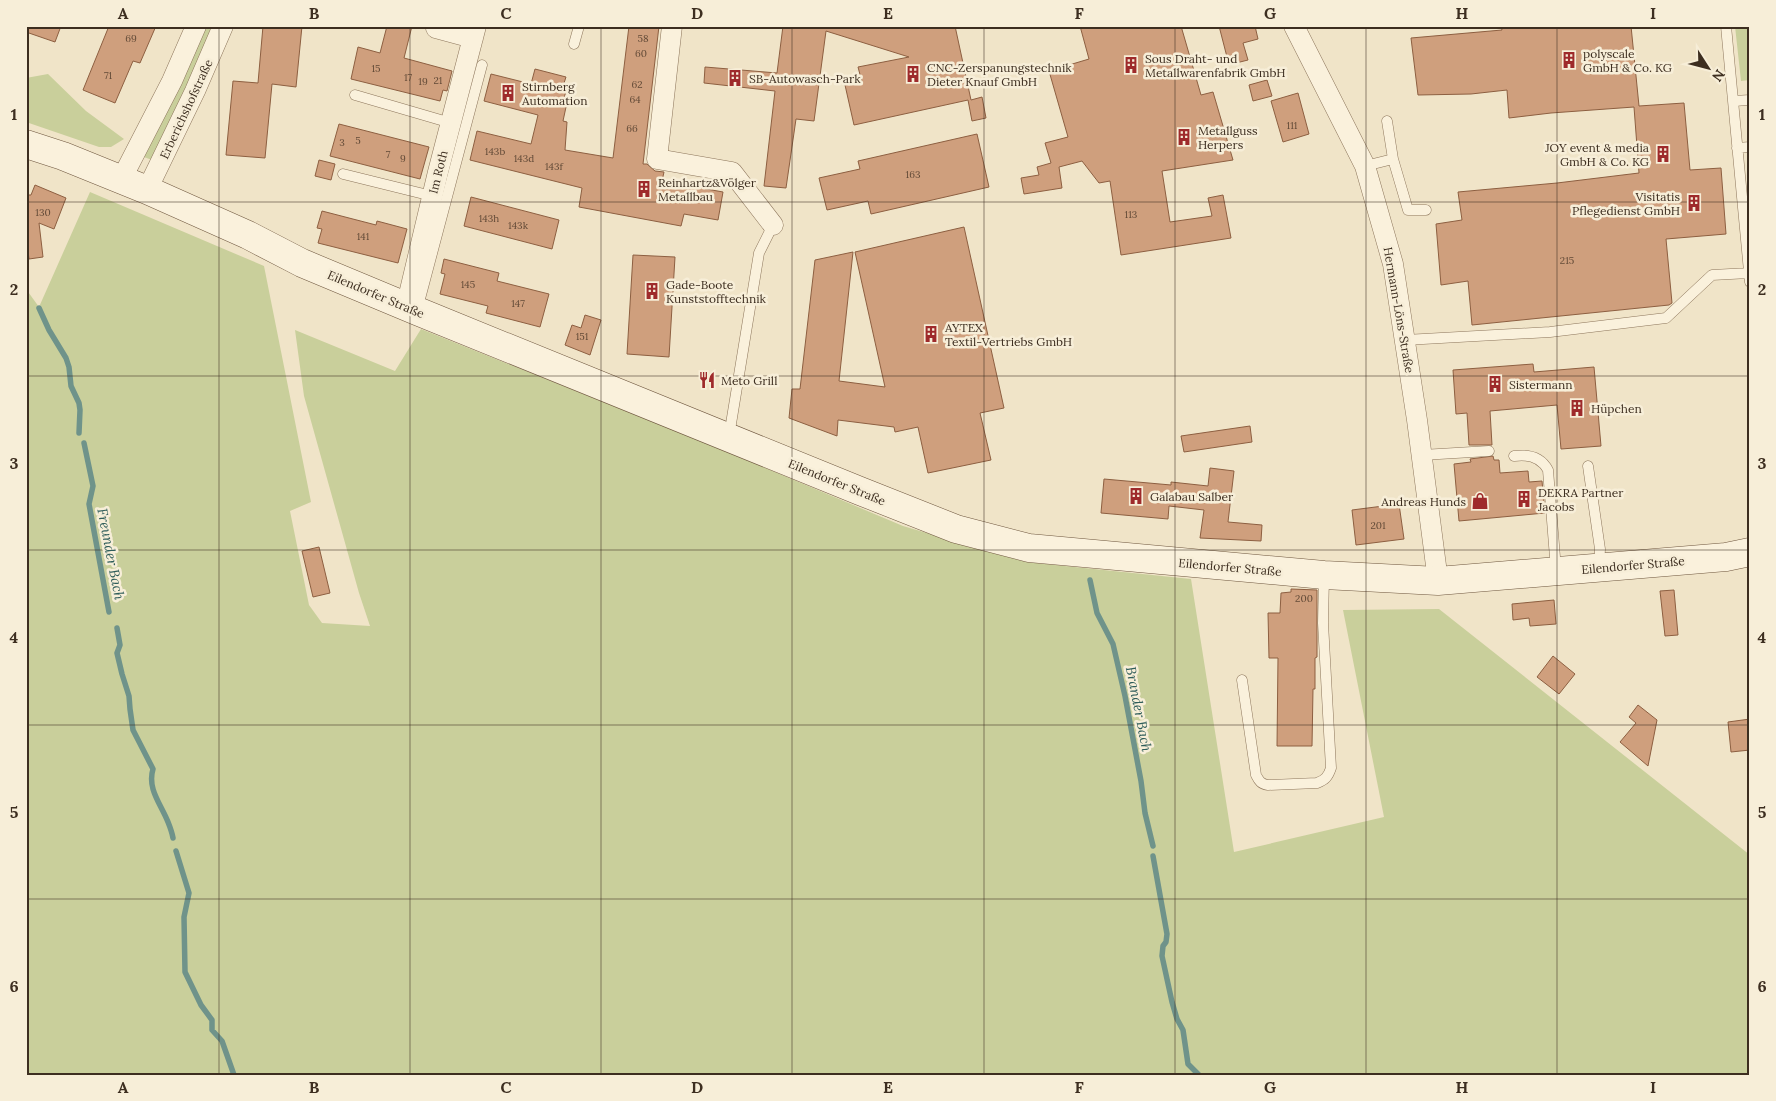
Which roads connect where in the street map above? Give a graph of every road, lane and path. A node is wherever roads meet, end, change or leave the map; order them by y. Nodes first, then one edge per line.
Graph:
1 (196, 26) edge
2 (223, 26) edge
3 (437, 26) edge
4 (579, 26) edge
5 (672, 26) edge
6 (1294, 26) edge
7 (1726, 26) edge
8 (475, 32) edge
9 (574, 44) dead end
10 (482, 65) dead end
11 (355, 95) dead end
12 (1750, 100) edge
13 (1733, 101) junction
14 (1387, 121) dead end
15 (451, 123) junction
16 (26, 144) edge
17 (1750, 147) edge
18 (1737, 148) junction
19 (1392, 159) junction
20 (1365, 166) junction
21 (343, 174) dead end
22 (121, 180) junction
23 (147, 190) junction
24 (432, 196) junction
25 (1426, 210) dead end
26 (772, 225) joint
27 (1749, 278) edge
28 (411, 309) junction
29 (1405, 340) junction
30 (729, 438) junction
31 (1489, 451) dead end
32 (1422, 455) junction
33 (1514, 456) dead end
34 (1588, 466) dead end
35 (1750, 552) edge
36 (1600, 568) junction
37 (1556, 571) junction
38 (1324, 575) junction
39 (1438, 581) junction
40 (1242, 680) dead end

1 - 22 street, Erberichshofstraße
2 - 23 street, Erberichshofstraße
3 - 8 street, Im Roth
4 - 9 lane
5 - 26 street
6 - 20 street, Hermann-Löns-Straße
7 - 13 lane
8 - 15 street, Im Roth
10 - 28 lane
11 - 15 lane
12 - 13 lane
13 - 18 lane
14 - 19 lane
15 - 24 street, Im Roth
16 - 22 street, Eilendorfer Straße
17 - 18 lane
18 - 27 lane
19 - 20 lane
19 - 25 lane
20 - 29 street, Hermann-Löns-Straße
21 - 24 lane
22 - 23 street, Eilendorfer Straße
23 - 28 street, Eilendorfer Straße
24 - 28 street, Im Roth
26 - 30 lane
27 - 29 lane
28 - 30 street, Eilendorfer Straße
29 - 32 street, Hermann-Löns-Straße
30 - 38 street, Eilendorfer Straße
31 - 32 lane
32 - 39 street, Hermann-Löns-Straße
33 - 37 lane
34 - 36 lane
35 - 36 street, Eilendorfer Straße
36 - 37 street, Eilendorfer Straße
37 - 39 street, Eilendorfer Straße
38 - 39 street, Eilendorfer Straße
38 - 40 lane

